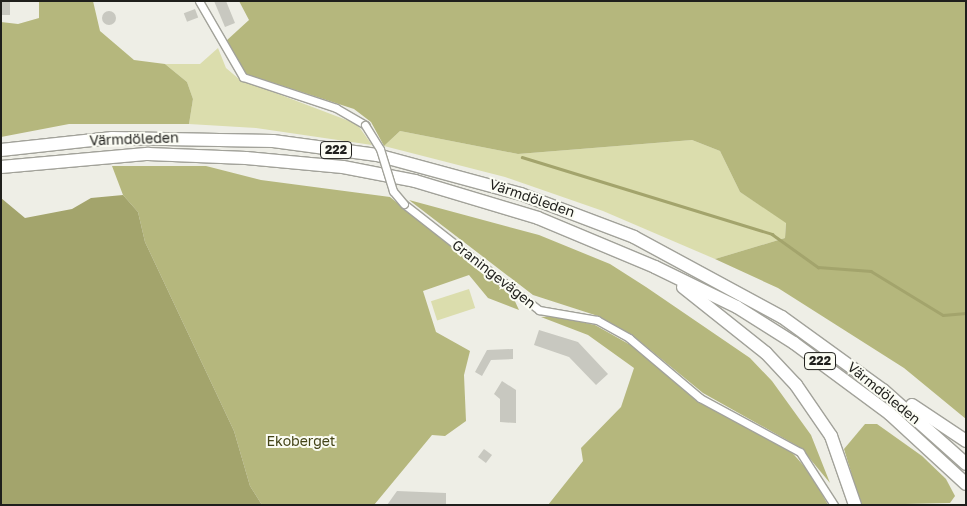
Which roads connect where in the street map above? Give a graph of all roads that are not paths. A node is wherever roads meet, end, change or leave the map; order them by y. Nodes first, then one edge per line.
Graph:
1 (199, 1) edge
2 (1, 150) edge
3 (1, 167) edge
4 (655, 267) junction
5 (837, 355) junction
6 (966, 441) edge
7 (966, 464) edge
8 (966, 484) edge
9 (834, 505) edge
10 (855, 505) edge

1 - 9 street, Graningevägen, bridge
2 - 5 highway, Värmdöleden / 222
3 - 4 highway, Värmdöleden / 222
4 - 8 highway, Värmdöleden / 222
4 - 10 highway
5 - 6 highway
5 - 7 highway, Värmdöleden / 222

